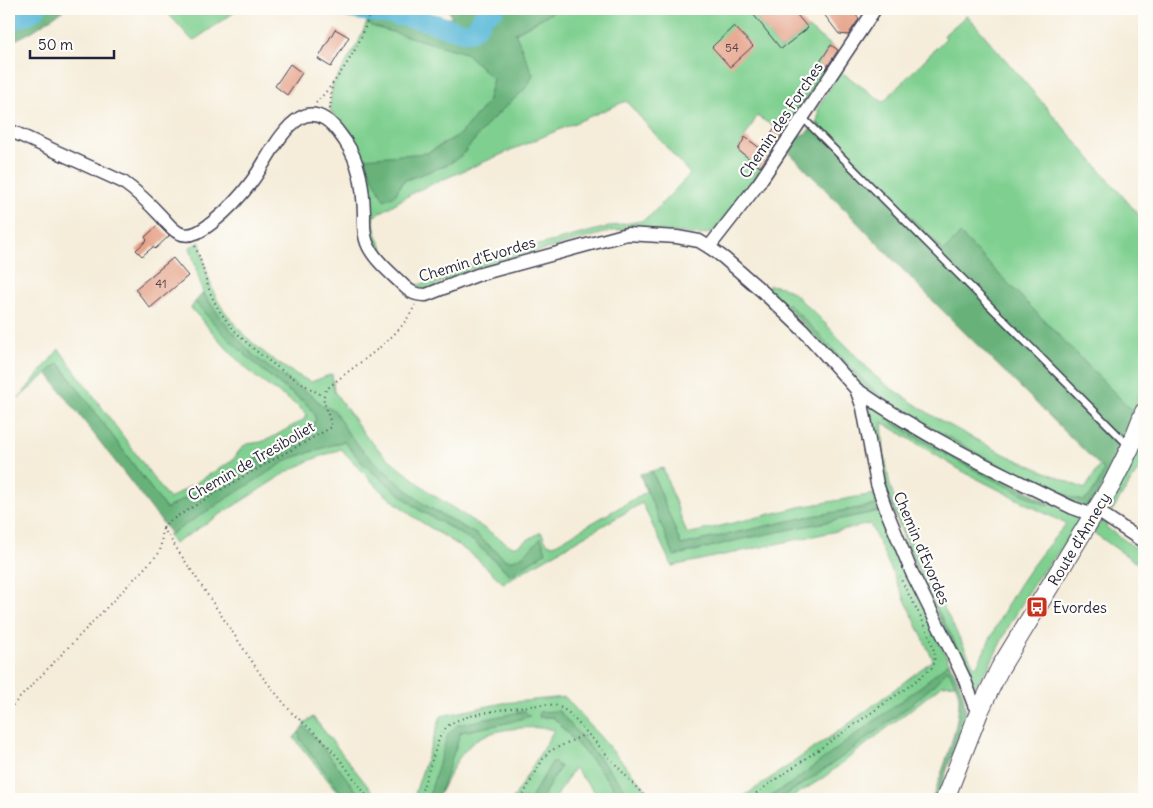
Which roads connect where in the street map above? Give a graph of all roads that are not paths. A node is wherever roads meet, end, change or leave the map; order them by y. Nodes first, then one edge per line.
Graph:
1 (875, 9) edge
2 (802, 117) junction
3 (9, 130) edge
4 (709, 247) junction
5 (856, 390) junction
6 (1144, 412) edge
7 (1130, 448) junction
8 (1094, 513) junction
9 (1144, 542) edge
10 (979, 712) junction
11 (945, 799) edge

1 - 2 street, Chemin des Forches
2 - 4 street, Chemin des Forches
2 - 7 lane
3 - 4 street, Chemin d'Evordes
4 - 5 street, Chemin d'Evordes
5 - 8 street, Chemin d'Evordes
5 - 10 street, Chemin d'Evordes
6 - 7 main road, Route d'Annecy
7 - 8 main road, Route d'Annecy
8 - 9 street, Chemin d'Evordes
8 - 10 main road, Route d'Annecy
10 - 11 main road, Route d'Annecy

